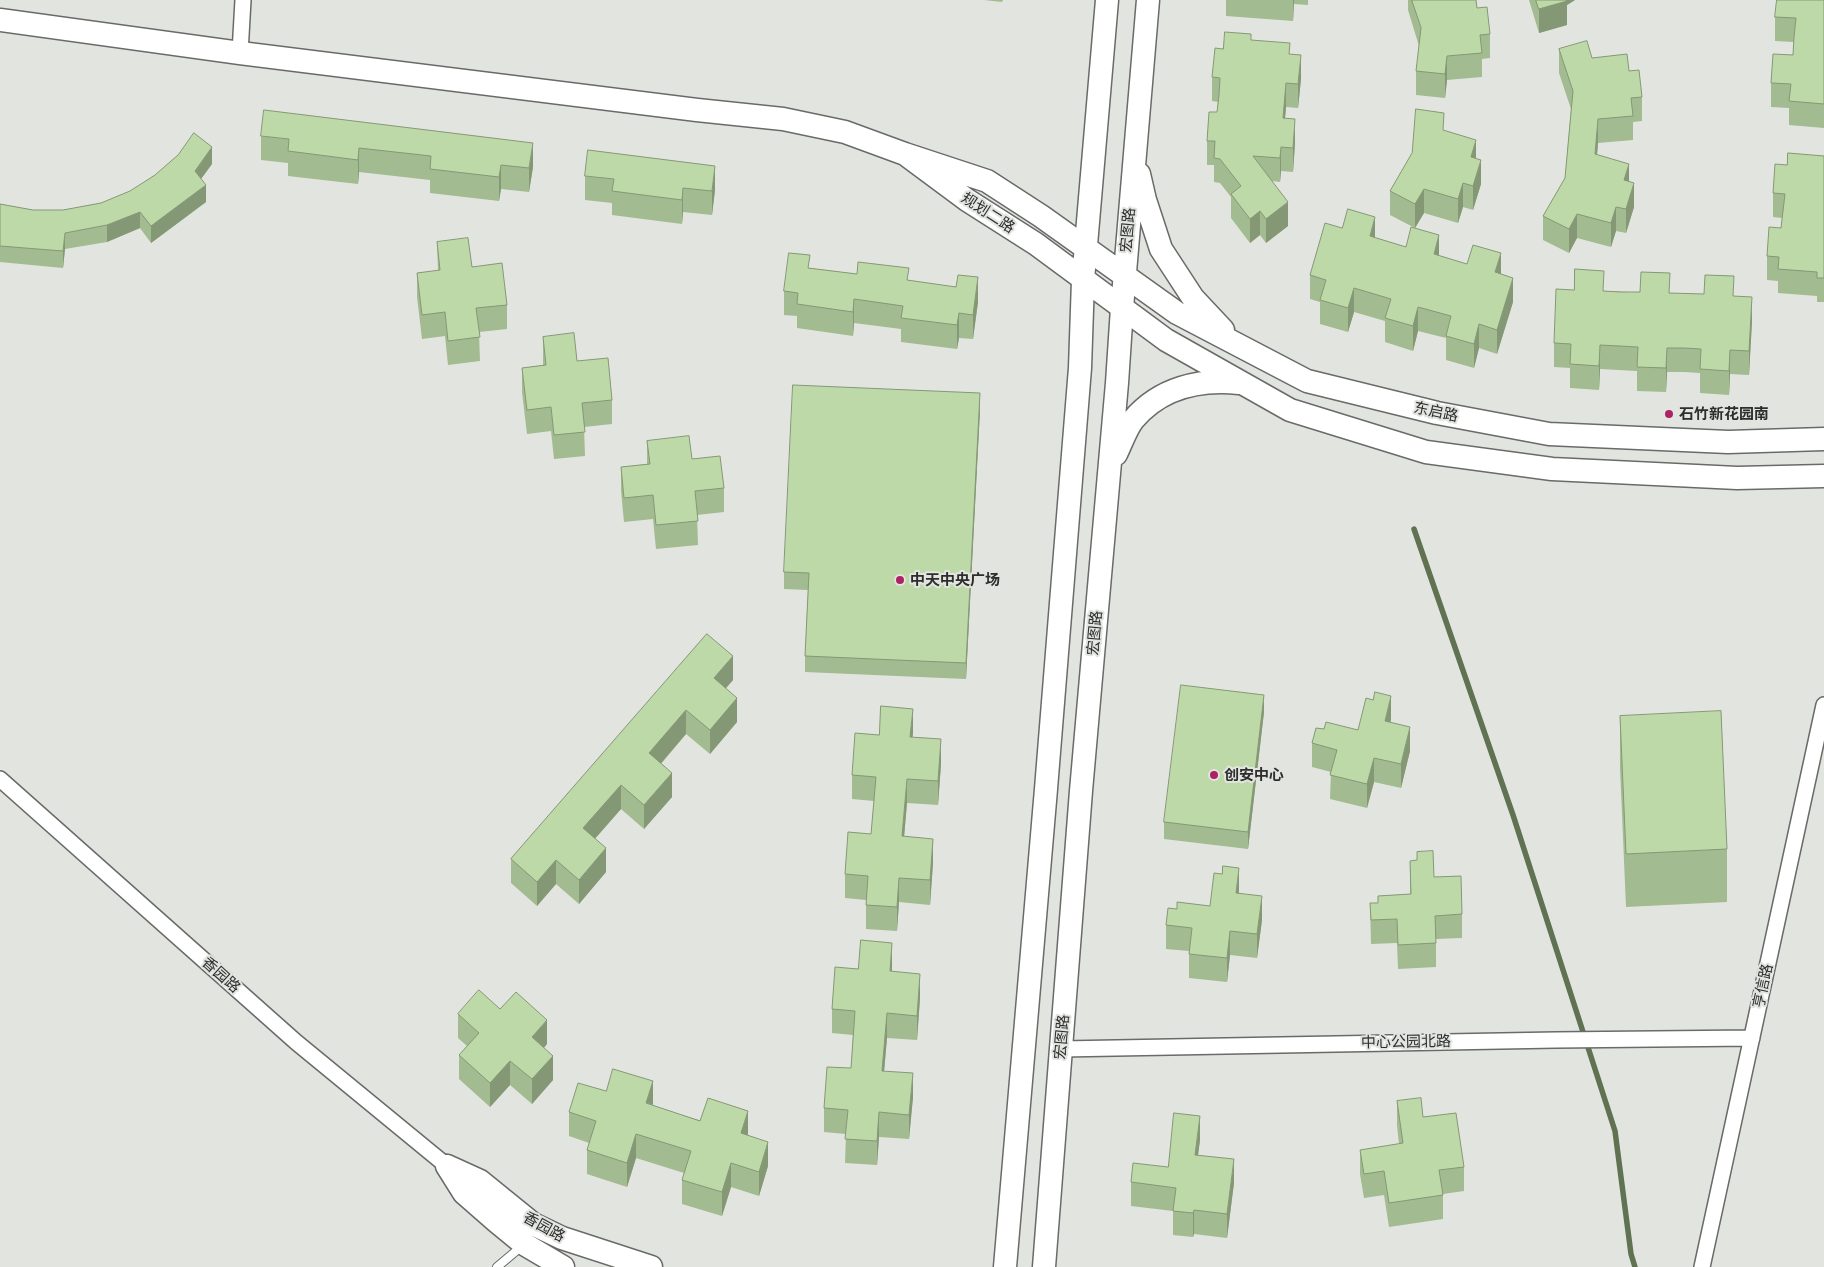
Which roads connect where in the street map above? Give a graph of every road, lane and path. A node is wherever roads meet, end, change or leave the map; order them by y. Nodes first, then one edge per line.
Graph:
1 (243, 0) edge
2 (1107, 0) edge
3 (1148, 0) edge
4 (0, 20) edge
5 (240, 53) junction
6 (1134, 153) junction
7 (905, 154) junction
8 (1086, 249) junction
9 (1124, 276) junction
10 (1083, 280) junction
11 (1122, 308) junction
12 (1238, 345) junction
13 (1245, 384) junction
14 (1824, 439) edge
15 (1110, 466) junction
16 (1824, 476) edge
17 (1824, 705) edge
18 (0, 779) edge
19 (1752, 1038) junction
20 (1061, 1049) junction
21 (447, 1166) joint
22 (528, 1234) junction
23 (498, 1267) edge
24 (563, 1267) edge
25 (651, 1267) edge
26 (1005, 1267) edge
27 (1044, 1267) edge
28 (1702, 1267) edge

1 - 5 street
2 - 8 main road
3 - 6 main road, 宏图路
4 - 5 main road
5 - 7 main road
6 - 9 main road, 宏图路
6 - 12 main road
7 - 8 main road, 规划二路
7 - 10 main road, 规划二路
8 - 9 main road, 东启路
8 - 10 main road
9 - 11 main road, 宏图路
9 - 12 main road, 东启路
10 - 11 main road, 规划二路
10 - 26 main road
11 - 13 main road, 规划二路
11 - 15 main road, 宏图路
12 - 14 main road, 东启路
13 - 15 main road
13 - 16 main road
15 - 20 main road, 宏图路
17 - 19 street, 亨信路
18 - 21 street, 香园路
19 - 20 street, 中心公园北路
19 - 28 street, 亨信路
20 - 27 main road, 宏图路
21 - 22 main road, 香园路
22 - 23 lane
22 - 24 main road, 香园路
22 - 25 main road, 香园路

